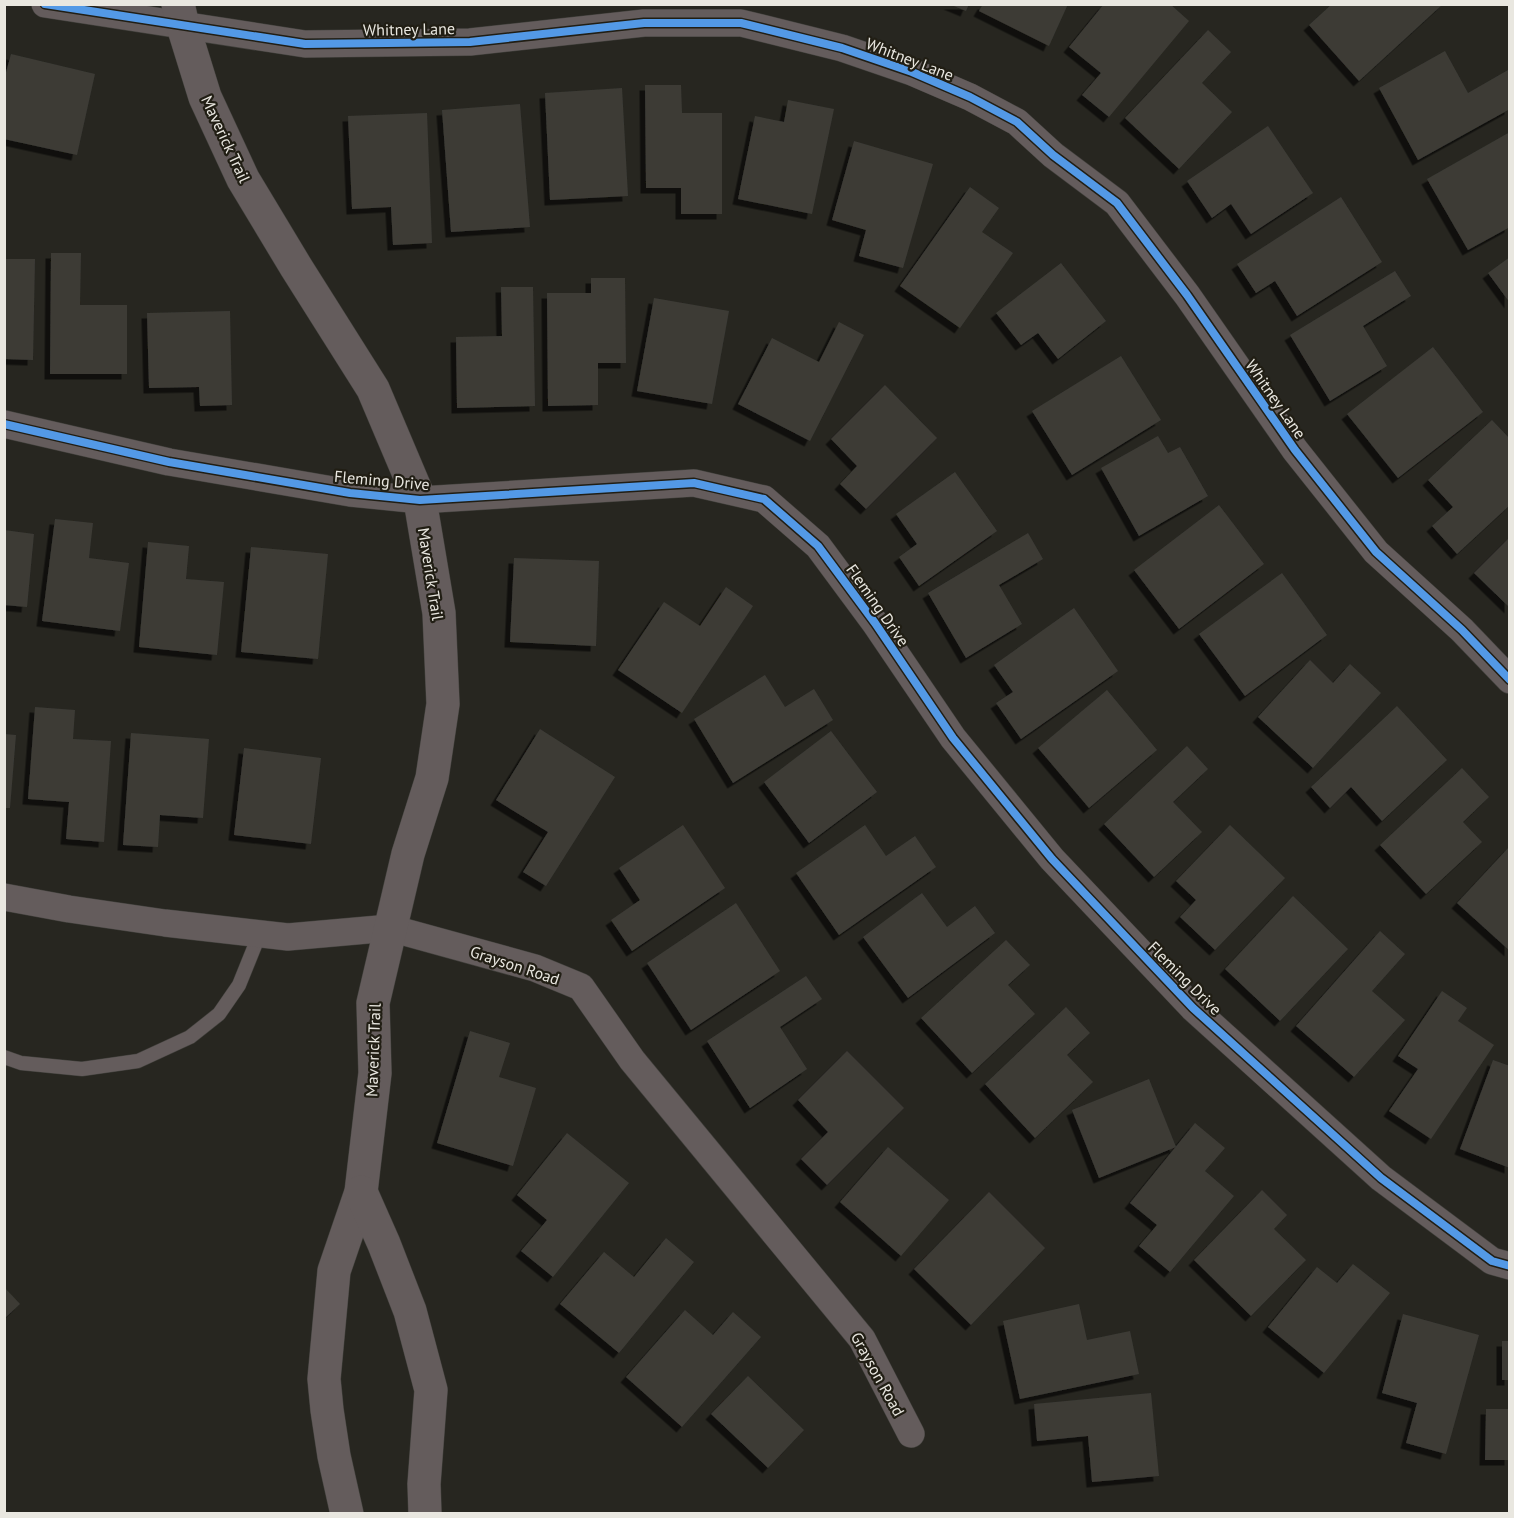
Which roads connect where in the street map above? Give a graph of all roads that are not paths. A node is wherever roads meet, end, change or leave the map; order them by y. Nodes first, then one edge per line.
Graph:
1 (45, 4) edge
2 (181, 15) edge
3 (4, 424) edge
4 (420, 500) junction
5 (1509, 680) edge
6 (4, 897) edge
7 (390, 928) junction
8 (260, 933) junction
9 (4, 1057) edge
10 (361, 1192) junction
11 (1509, 1266) edge
12 (911, 1434) dead end
13 (347, 1514) edge
14 (425, 1514) edge

1 - 2 street, Whitney Lane
2 - 4 street, Maverick Trail
2 - 5 street, Whitney Lane
3 - 4 street, Fleming Drive
4 - 7 street, Maverick Trail
4 - 11 street, Fleming Drive
6 - 8 street, Grayson Road
7 - 8 street, Grayson Road
7 - 10 street, Maverick Trail
7 - 12 street, Grayson Road
8 - 9 lane
10 - 13 street, Maverick Trail
10 - 14 street

